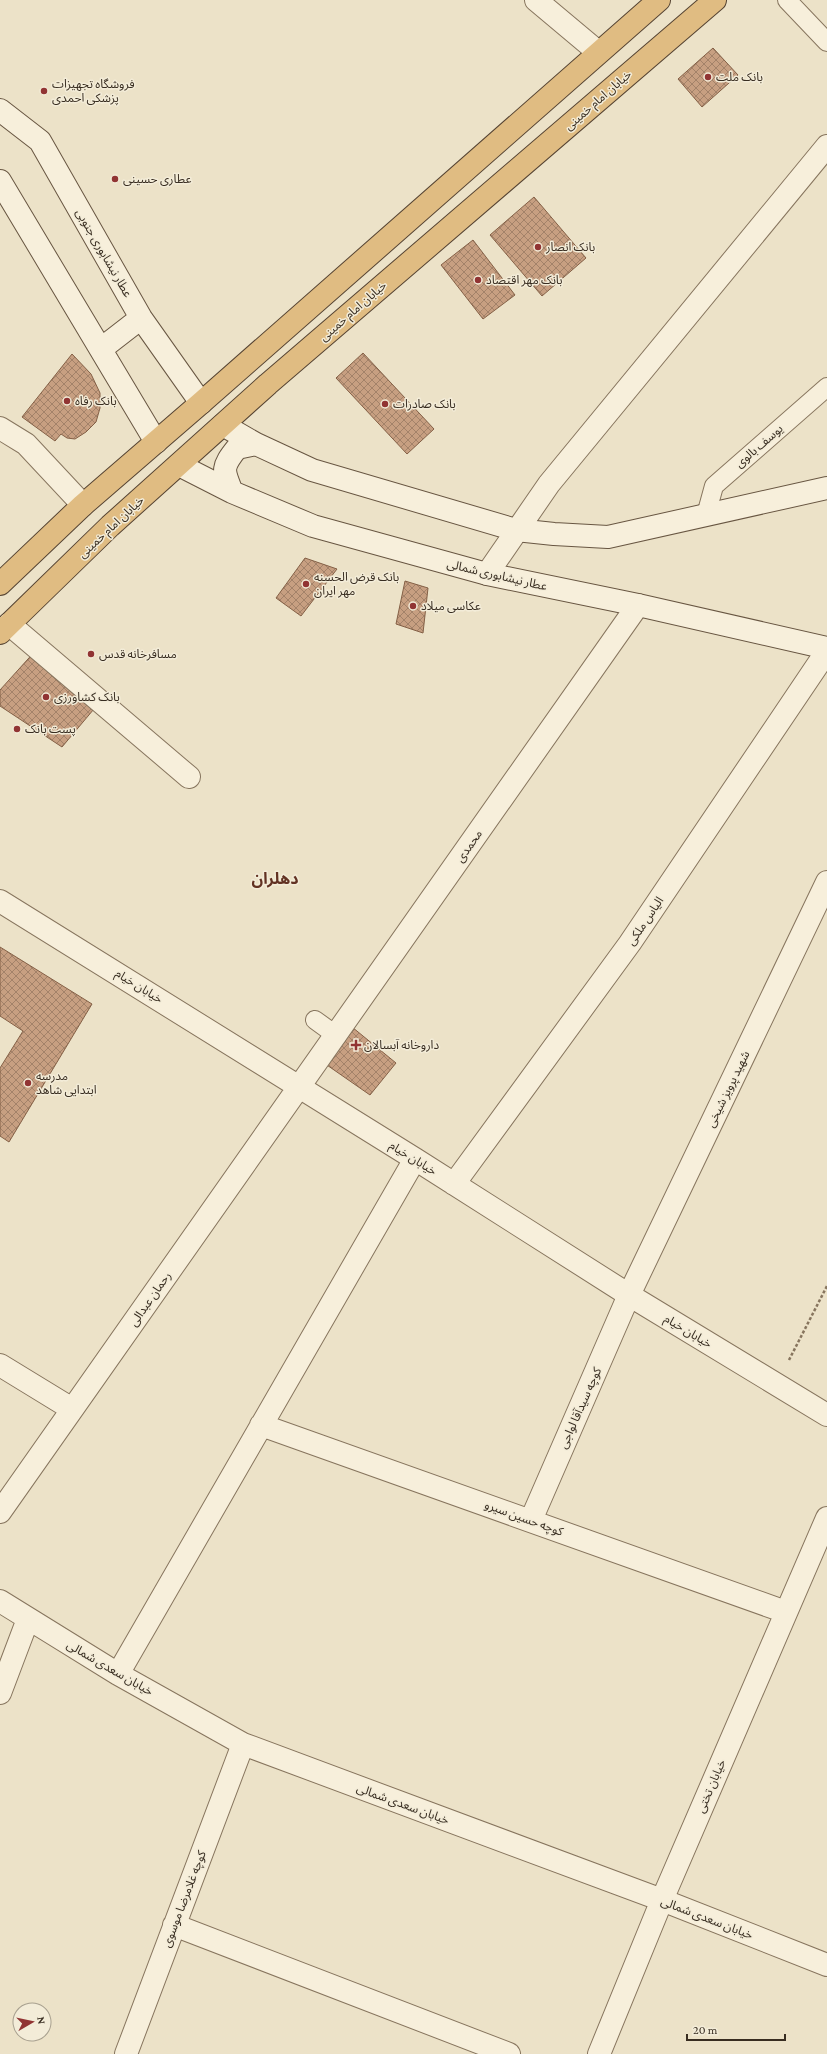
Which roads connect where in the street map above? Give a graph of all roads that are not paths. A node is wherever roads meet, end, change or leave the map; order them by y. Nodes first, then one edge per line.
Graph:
1 (536, 0) edge
2 (659, 0) edge
3 (716, 0) edge
4 (787, 0) edge
5 (827, 42) edge
6 (598, 52) junction
7 (0, 110) edge
8 (827, 146) edge
9 (0, 181) edge
10 (141, 318) junction
11 (101, 349) junction
12 (827, 387) edge
13 (201, 404) junction
14 (223, 425) junction
15 (0, 428) edge
16 (156, 442) junction
17 (256, 444) junction
18 (179, 465) junction
19 (827, 488) edge
20 (232, 492) junction
21 (83, 505) junction
22 (706, 515) junction
23 (516, 530) junction
24 (487, 574) junction
25 (0, 584) edge
26 (638, 605) junction
27 (4, 628) edge
28 (827, 648) edge
29 (827, 651) edge
30 (189, 777) dead end
31 (827, 882) edge
32 (0, 901) edge
33 (315, 1020) dead end
34 (337, 1036) junction
35 (300, 1087) junction
36 (415, 1159) junction
37 (454, 1184) junction
38 (629, 1295) junction
39 (0, 1365) edge
40 (72, 1409) junction
41 (827, 1415) edge
42 (261, 1426) junction
43 (0, 1512) edge
44 (827, 1518) edge
45 (532, 1520) junction
46 (0, 1601) edge
47 (786, 1612) junction
48 (28, 1620) junction
49 (118, 1674) junction
50 (0, 1693) edge
51 (243, 1744) junction
52 (662, 1900) junction
53 (174, 1924) junction
54 (827, 1965) edge
55 (126, 2054) edge
56 (509, 2054) edge
57 (599, 2054) edge

1 - 6 street
2 - 6 highway
3 - 14 highway, خیابان امام خمینی
4 - 5 lane
6 - 13 highway
7 - 10 street, عطار نیشابوری جنوبی
8 - 23 street
9 - 11 street
10 - 11 street
10 - 13 street, عطار نیشابوری جنوبی
11 - 16 street
12 - 22 lane, یوسف بالوی
13 - 16 highway
14 - 17 street
14 - 18 highway, خیابان امام خمینی
15 - 21 street
16 - 21 highway
17 - 20 street
17 - 23 street
18 - 20 street, عطار نیشابوری شمالی
18 - 27 highway, خیابان امام خمینی
19 - 22 street
20 - 24 street, عطار نیشابوری شمالی
21 - 25 highway
22 - 23 street
23 - 24 street
24 - 26 street, عطار نیشابوری شمالی
26 - 28 street, عطار نیشابوری شمالی
26 - 34 street, محمدی
27 - 30 street
29 - 37 street, الیاس ملکی
31 - 38 street, شهید پرویز شیخی
32 - 35 street, خیابان خیام
33 - 34 lane
34 - 35 street, محمدی
35 - 36 street, خیابان خیام
35 - 40 street, رحمان عبدالی
36 - 37 street, خیابان خیام
36 - 42 street
37 - 38 street, خیابان خیام
38 - 41 street, خیابان خیام
38 - 45 street, کوچه سیدآقا لواجی
39 - 40 street
40 - 43 street, رحمان عبدالی
42 - 45 street, کوچه حسین سیرو
42 - 49 street
44 - 47 street, خیابان تختی
45 - 47 street, کوچه حسین سیرو
46 - 48 street, خیابان سعدی شمالی
47 - 52 street, خیابان تختی
48 - 49 street, خیابان سعدی شمالی
48 - 50 street
49 - 51 street, خیابان سعدی شمالی
51 - 52 street, خیابان سعدی شمالی
51 - 53 street, کوچه غلامرضا موسوی
52 - 54 street, خیابان سعدی شمالی
52 - 57 street, خیابان تختی
53 - 55 street, کوچه غلامرضا موسوی
53 - 56 street

